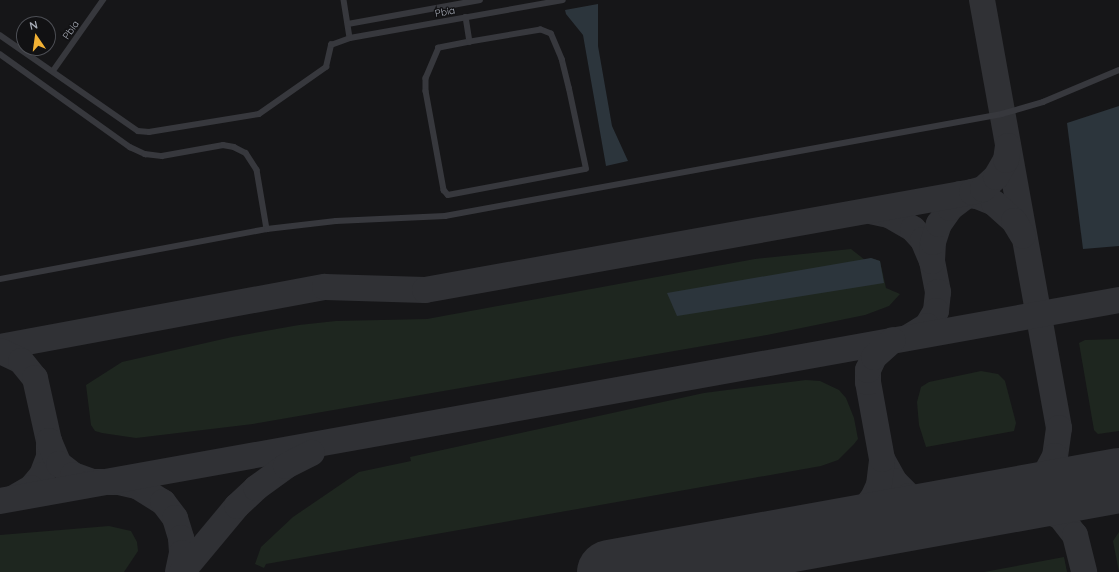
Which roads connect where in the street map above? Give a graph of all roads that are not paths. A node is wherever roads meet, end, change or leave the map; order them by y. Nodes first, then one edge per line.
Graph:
1 (103, 0) edge
2 (344, 0) edge
3 (480, 0) edge
4 (563, 0) edge
5 (466, 17) junction
6 (348, 24) junction
7 (0, 35) edge
8 (350, 38) junction
9 (470, 42) junction
10 (0, 54) edge
11 (1119, 70) edge
12 (53, 71) junction
13 (267, 229) junction
14 (0, 278) edge

1 - 12 lane, Pbia
2 - 6 lane
3 - 6 lane
4 - 5 lane, Pbia
5 - 8 lane, Pbia
5 - 9 lane
6 - 8 lane
7 - 12 lane
8 - 12 lane, Pbia
9 - 9 lane
10 - 13 lane
11 - 13 lane
13 - 14 lane

